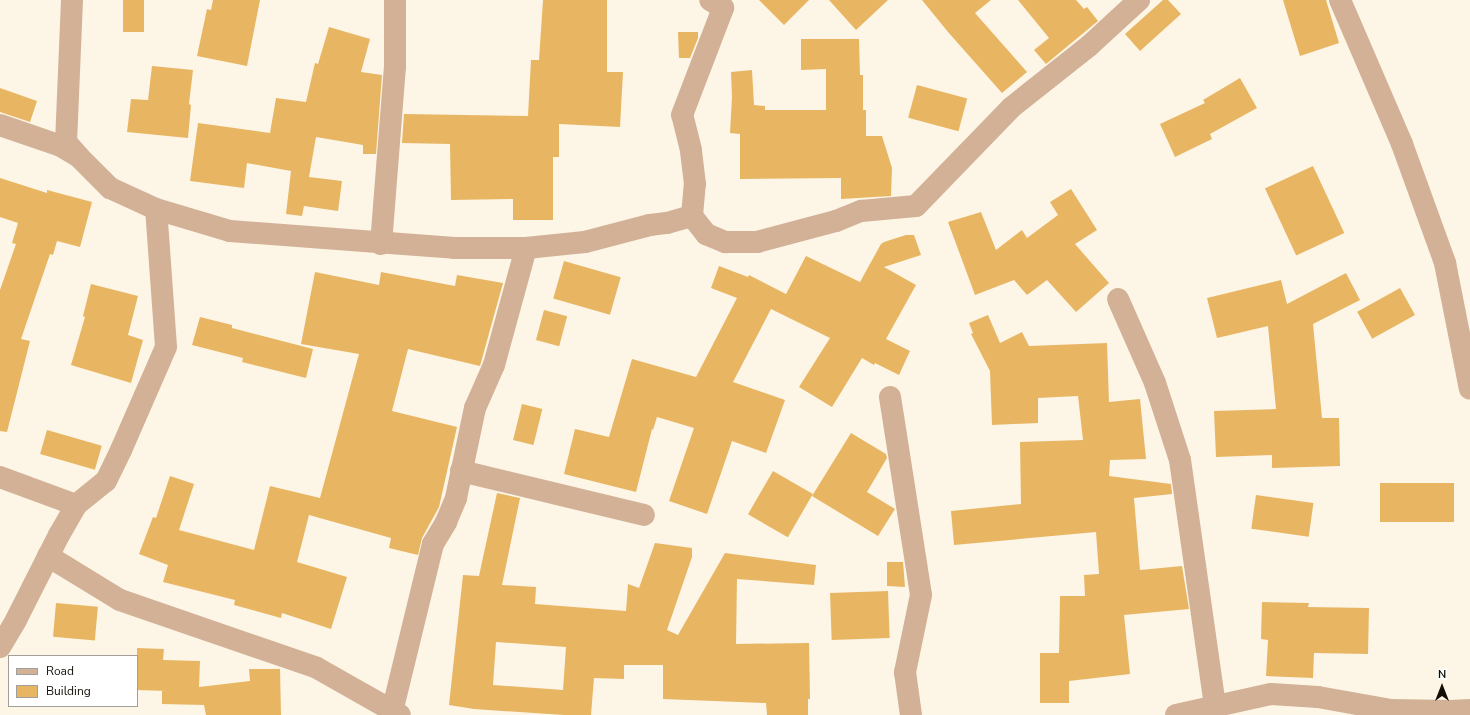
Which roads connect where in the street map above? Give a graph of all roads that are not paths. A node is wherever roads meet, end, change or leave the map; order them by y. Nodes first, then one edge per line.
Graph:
1 (72, 0) edge
2 (395, 0) edge
3 (710, 0) edge
4 (1340, 0) edge
5 (1124, 5) edge
6 (0, 125) edge
7 (79, 157) junction
8 (156, 209) junction
9 (692, 216) junction
10 (381, 244) junction
11 (526, 248) junction
12 (1118, 299) dead end
13 (1470, 389) edge
14 (890, 397) dead end
15 (461, 471) junction
16 (0, 477) edge
17 (76, 505) junction
18 (644, 515) dead end
19 (48, 556) junction
20 (0, 647) edge
21 (1215, 707) junction
22 (1470, 710) edge
23 (396, 713) edge
24 (911, 715) edge
25 (1176, 715) edge

1 - 7 street
2 - 10 street
3 - 9 street
4 - 13 street
5 - 9 street
6 - 7 street
7 - 8 street
8 - 10 street
8 - 17 street
9 - 11 street
10 - 11 street
11 - 15 street
12 - 21 street
14 - 24 street
15 - 18 street
15 - 23 street
16 - 17 street
17 - 19 street
19 - 20 street
19 - 23 street
21 - 22 street
21 - 25 street

